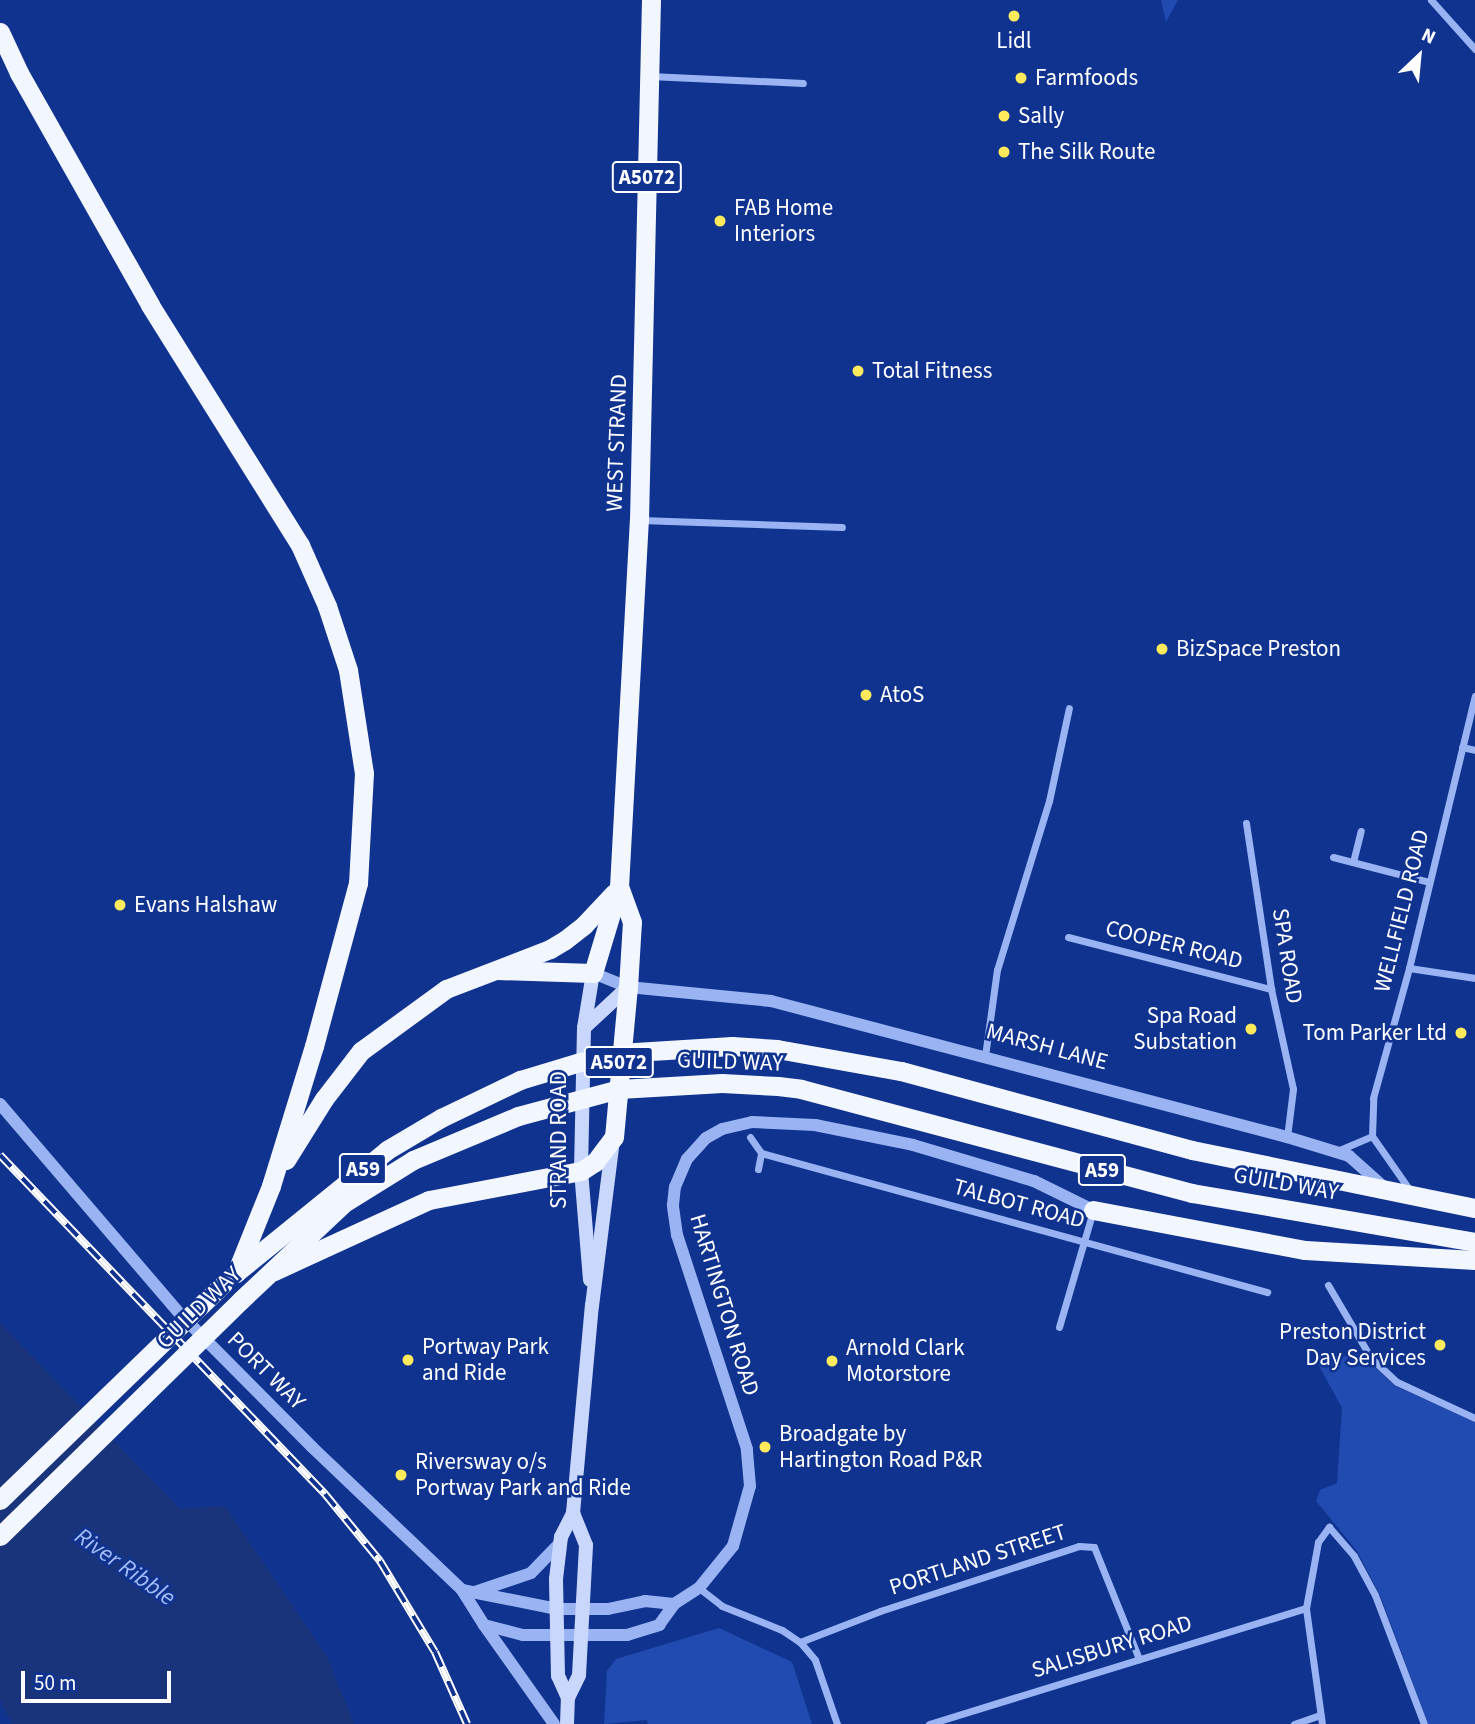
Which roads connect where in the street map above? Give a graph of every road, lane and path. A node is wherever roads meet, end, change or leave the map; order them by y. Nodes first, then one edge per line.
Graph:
1 (651, 0) edge
2 (1431, 0) edge
3 (0, 18) edge
4 (0, 32) edge
5 (1475, 48) edge
6 (19, 73) junction
7 (648, 76) junction
8 (803, 83) dead end
9 (639, 520) junction
10 (842, 527) dead end
11 (1475, 696) edge
12 (1069, 708) dead end
13 (1462, 747) junction
14 (1475, 750) edge
15 (1246, 823) dead end
16 (1361, 831) dead end
17 (1333, 857) dead end
18 (1353, 862) junction
19 (1429, 882) junction
20 (619, 887) junction
21 (1068, 937) dead end
22 (1409, 968) junction
23 (497, 970) junction
24 (593, 973) junction
25 (1475, 978) edge
26 (628, 987) junction
27 (1271, 989) junction
28 (584, 1028) junction
29 (985, 1056) junction
30 (0, 1104) edge
31 (1371, 1136) junction
32 (614, 1137) junction
33 (1287, 1137) junction
34 (750, 1138) dead end
35 (1337, 1151) junction
36 (761, 1153) junction
37 (758, 1170) dead end
38 (581, 1171) junction
39 (271, 1186) junction
40 (1388, 1191) junction
41 (1415, 1196) junction
42 (1475, 1208) edge
43 (1093, 1210) junction
44 (1086, 1242) junction
45 (1475, 1242) edge
46 (1475, 1260) edge
47 (274, 1271) junction
48 (230, 1278) junction
49 (1328, 1285) dead end
50 (1266, 1292) dead end
51 (592, 1306) junction
52 (1059, 1327) dead end
53 (1475, 1418) edge
54 (0, 1500) edge
55 (573, 1513) junction
56 (0, 1536) edge
57 (559, 1544) junction
58 (699, 1588) junction
59 (467, 1592) junction
60 (674, 1604) junction
61 (1306, 1608) junction
62 (557, 1609) junction
63 (583, 1611) junction
64 (484, 1625) junction
65 (557, 1636) junction
66 (582, 1637) junction
67 (800, 1642) junction
68 (1139, 1659) junction
69 (568, 1698) junction
70 (1321, 1715) junction
71 (554, 1724) edge
72 (567, 1724) edge
73 (837, 1724) edge
74 (929, 1724) edge
75 (1294, 1724) edge
76 (1322, 1724) edge
77 (1424, 1724) edge

1 - 7 highway, WEST STRAND / A5072
2 - 5 street
3 - 6 highway
4 - 6 highway
6 - 39 highway
7 - 8 street
7 - 9 highway, WEST STRAND / A5072
9 - 10 street
9 - 20 highway, WEST STRAND / A5072
11 - 13 street, WELLFIELD ROAD
12 - 29 street
13 - 14 street
13 - 19 street, WELLFIELD ROAD
15 - 27 street, SPA ROAD
16 - 18 street
17 - 18 street
18 - 19 street
19 - 22 street, WELLFIELD ROAD
20 - 23 highway
20 - 24 highway, WEST STRAND / A5072
20 - 26 highway, WEST STRAND / A5072
21 - 27 street, COOPER ROAD
22 - 25 street
22 - 31 street, WELLFIELD ROAD
23 - 24 highway
23 - 39 highway
24 - 26 street, MARSH LANE
24 - 28 main road, STRAND ROAD
26 - 28 main road
26 - 29 street, MARSH LANE
26 - 32 highway, STRAND ROAD / A5072
27 - 33 street, SPA ROAD
28 - 38 main road, STRAND ROAD
29 - 33 street, MARSH LANE
30 - 59 street, PORT WAY
31 - 35 street
31 - 41 street
32 - 38 highway
32 - 51 main road, STRAND ROAD
33 - 35 street, MARSH LANE
34 - 36 street
35 - 40 street, MARSH LANE
36 - 37 street
36 - 44 street, TALBOT ROAD
38 - 47 highway
38 - 51 main road, STRAND ROAD
39 - 48 highway
40 - 41 highway, A59
40 - 48 highway, GUILD WAY / A59, bridge
41 - 42 highway, A59
43 - 44 street
43 - 46 highway
43 - 58 street, HARTINGTON ROAD
44 - 50 street, TALBOT ROAD
44 - 52 street
45 - 47 highway, GUILD WAY / A59, bridge
47 - 56 highway, GUILD WAY / A59, bridge
48 - 54 highway, GUILD WAY / A59, bridge
49 - 53 street
51 - 55 main road, STRAND ROAD
55 - 57 main road, STRAND ROAD
55 - 63 main road, STRAND ROAD
57 - 59 street
57 - 62 main road, STRAND ROAD
58 - 60 street, HARTINGTON ROAD
58 - 67 street
59 - 62 street
59 - 64 street, PORT WAY
60 - 63 street
60 - 66 street, HARTINGTON ROAD
61 - 68 street, SALISBURY ROAD
61 - 70 street
61 - 77 street
62 - 63 street
62 - 65 main road, STRAND ROAD
63 - 66 main road, STRAND ROAD
64 - 65 street
64 - 71 street, PORT WAY
65 - 66 street
65 - 69 main road, STRAND ROAD
66 - 69 main road, STRAND ROAD
67 - 68 street, PORTLAND STREET
67 - 73 street
68 - 74 street, SALISBURY ROAD
69 - 72 main road, STRAND ROAD
70 - 75 street
70 - 76 street

